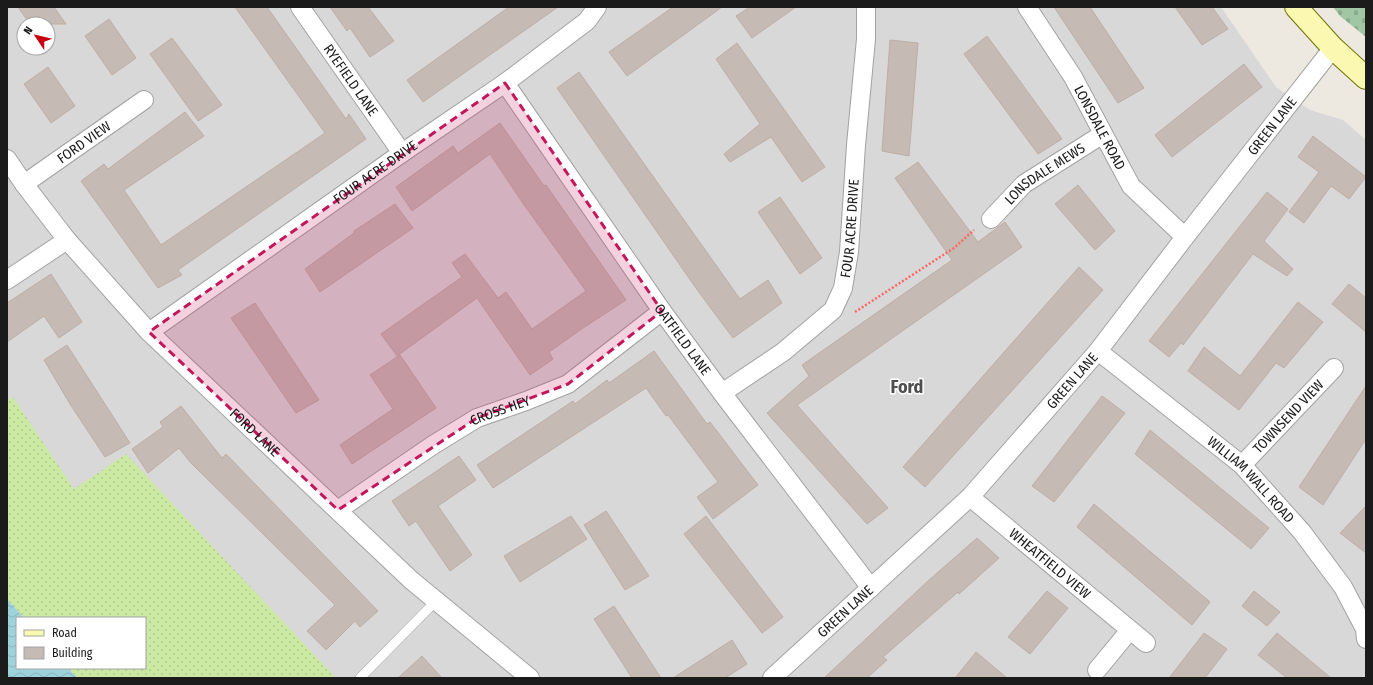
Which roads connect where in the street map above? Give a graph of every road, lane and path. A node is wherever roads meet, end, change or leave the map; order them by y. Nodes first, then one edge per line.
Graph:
1 (300, 7) edge
2 (597, 7) edge
3 (866, 7) edge
4 (1027, 7) edge
5 (1296, 7) edge
6 (1333, 48) junction
7 (1366, 78) edge
8 (505, 83) junction
9 (144, 100) dead end
10 (1103, 134) junction
11 (402, 153) junction
12 (7, 159) edge
13 (24, 184) junction
14 (991, 219) joint
15 (1185, 237) junction
16 (67, 240) junction
17 (7, 280) edge
18 (833, 310) junction
19 (662, 311) junction
20 (149, 332) junction
21 (1098, 351) junction
22 (1334, 368) dead end
23 (722, 393) junction
24 (1242, 465) junction
25 (970, 497) junction
26 (338, 510) junction
27 (871, 588) junction
28 (436, 601) junction
29 (1130, 630) junction
30 (1366, 639) edge
31 (1146, 643) dead end
32 (1097, 670) dead end
33 (360, 678) edge
34 (530, 678) edge
35 (772, 678) edge

1 - 11 street, RYEFIELD LANE
2 - 8 street, FOUR ACRE DRIVE
3 - 18 street, FOUR ACRE DRIVE
4 - 10 street, LONSDALE ROAD
5 - 6 main road
6 - 7 main road
6 - 15 street, GREEN LANE
8 - 11 street, FOUR ACRE DRIVE
8 - 19 street, OATFIELD LANE
9 - 13 street, FORD VIEW
10 - 14 street, LONSDALE MEWS
10 - 15 street, LONSDALE ROAD
11 - 20 street, FOUR ACRE DRIVE
12 - 13 street, FORD LANE
13 - 16 street, FORD LANE
14 - 18 path
15 - 21 street, GREEN LANE
16 - 17 street
16 - 20 street, FORD LANE
18 - 23 street, FOUR ACRE DRIVE
19 - 23 street, OATFIELD LANE
19 - 26 street, CROSS HEY
20 - 26 street, FORD LANE
21 - 24 street, WILLIAM WALL ROAD
21 - 25 street, GREEN LANE
22 - 24 street, TOWNSEND VIEW
23 - 27 street, OATFIELD LANE
24 - 30 street, WILLIAM WALL ROAD
25 - 27 street, GREEN LANE
25 - 29 street, WHEATFIELD VIEW
26 - 28 street, FORD LANE
27 - 35 street, GREEN LANE
28 - 33 lane
28 - 34 street, FORD LANE
29 - 31 street, WHEATFIELD VIEW
29 - 32 street

